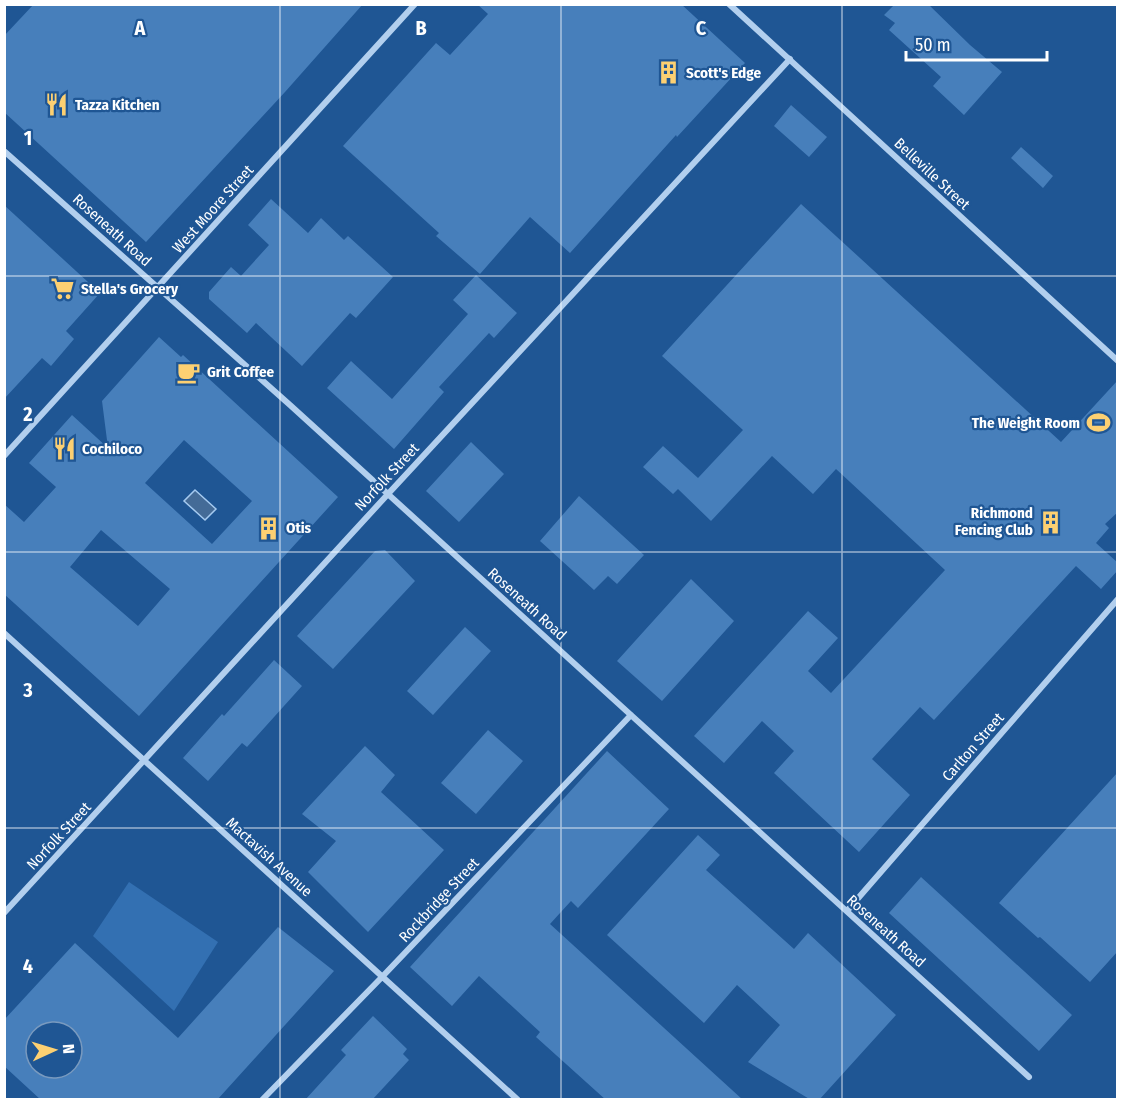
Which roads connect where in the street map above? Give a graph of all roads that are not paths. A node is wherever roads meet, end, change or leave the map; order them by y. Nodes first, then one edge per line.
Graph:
1 (415, 4) edge
2 (729, 4) edge
3 (790, 59) junction
4 (4, 151) edge
5 (158, 287) junction
6 (1118, 361) edge
7 (4, 456) edge
8 (388, 494) junction
9 (1118, 598) edge
10 (4, 633) edge
11 (631, 715) junction
12 (146, 760) junction
13 (847, 911) junction
14 (4, 913) edge
15 (382, 977) junction
16 (1029, 1077) dead end
17 (262, 1100) edge
18 (518, 1100) edge

1 - 5 street, West Moore Street
2 - 3 street, Belleville Street
3 - 6 street, Belleville Street
3 - 8 street, Norfolk Street
4 - 5 street, Roseneath Road
5 - 7 street, West Moore Street
5 - 8 street, Roseneath Road
8 - 11 street, Roseneath Road
8 - 12 street, Norfolk Street
9 - 13 street, Carlton Street
10 - 12 street, Mactavish Avenue
11 - 13 street, Roseneath Road
11 - 15 street, Rockbridge Street
12 - 14 street, Norfolk Street
12 - 15 street, Mactavish Avenue
13 - 16 street, Roseneath Road
15 - 17 street, Rockbridge Street
15 - 18 street, Mactavish Avenue

